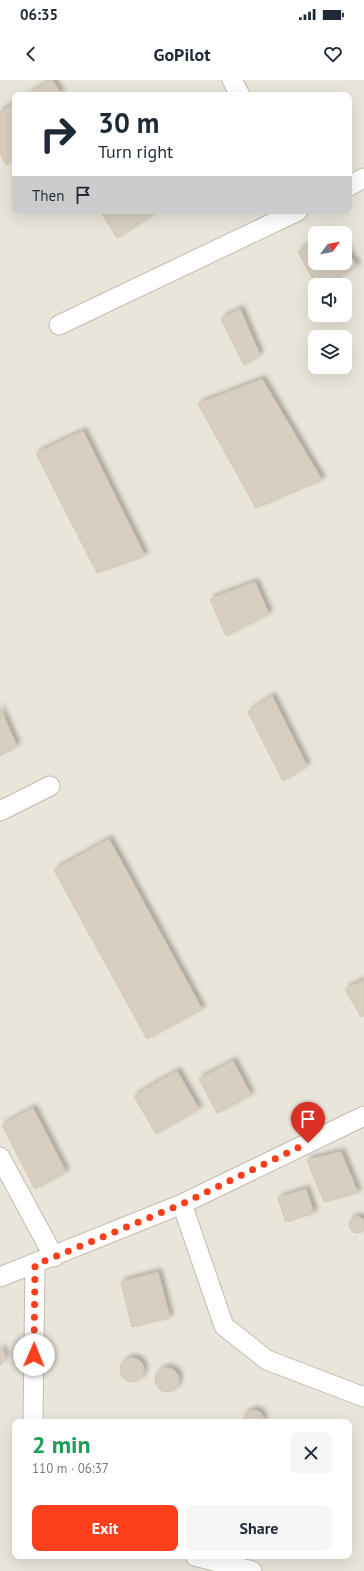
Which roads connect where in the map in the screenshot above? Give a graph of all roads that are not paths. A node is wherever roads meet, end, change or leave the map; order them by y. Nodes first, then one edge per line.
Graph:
1 (232, 80) edge
2 (238, 92) edge
3 (364, 178) edge
4 (352, 184) edge
5 (292, 214) edge
6 (59, 325) dead end
7 (50, 786) dead end
8 (0, 811) edge
9 (364, 1116) edge
10 (0, 1157) edge
11 (182, 1204) junction
12 (54, 1257) junction
13 (35, 1265) junction
14 (0, 1278) edge
15 (364, 1397) edge
16 (33, 1419) edge
17 (206, 1559) edge
18 (252, 1571) edge

1 - 2 street
3 - 4 street
5 - 6 street
7 - 8 street
9 - 11 street
10 - 12 street
11 - 12 street
11 - 15 street
12 - 13 street
13 - 14 street
13 - 16 street
17 - 18 street

